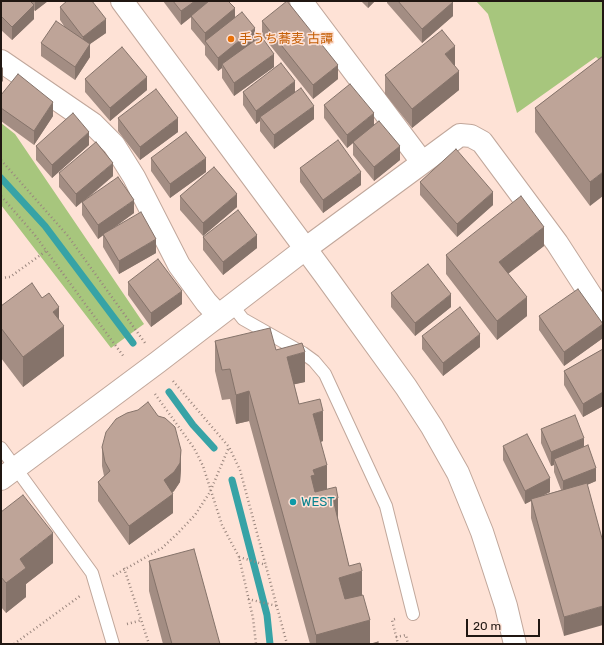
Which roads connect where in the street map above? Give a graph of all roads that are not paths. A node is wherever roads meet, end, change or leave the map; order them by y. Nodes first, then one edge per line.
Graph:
1 (122, 1) edge
2 (301, 1) edge
3 (1, 60) edge
4 (422, 162) junction
5 (305, 249) junction
6 (225, 310) junction
7 (603, 314) edge
8 (1, 448) edge
9 (8, 473) edge
10 (413, 614) dead end
11 (113, 644) edge
12 (515, 644) edge

1 - 5 street
2 - 4 street
3 - 6 street
4 - 5 street
4 - 7 street
5 - 6 street
5 - 12 street
6 - 9 street
6 - 10 lane
8 - 9 lane
9 - 11 lane

